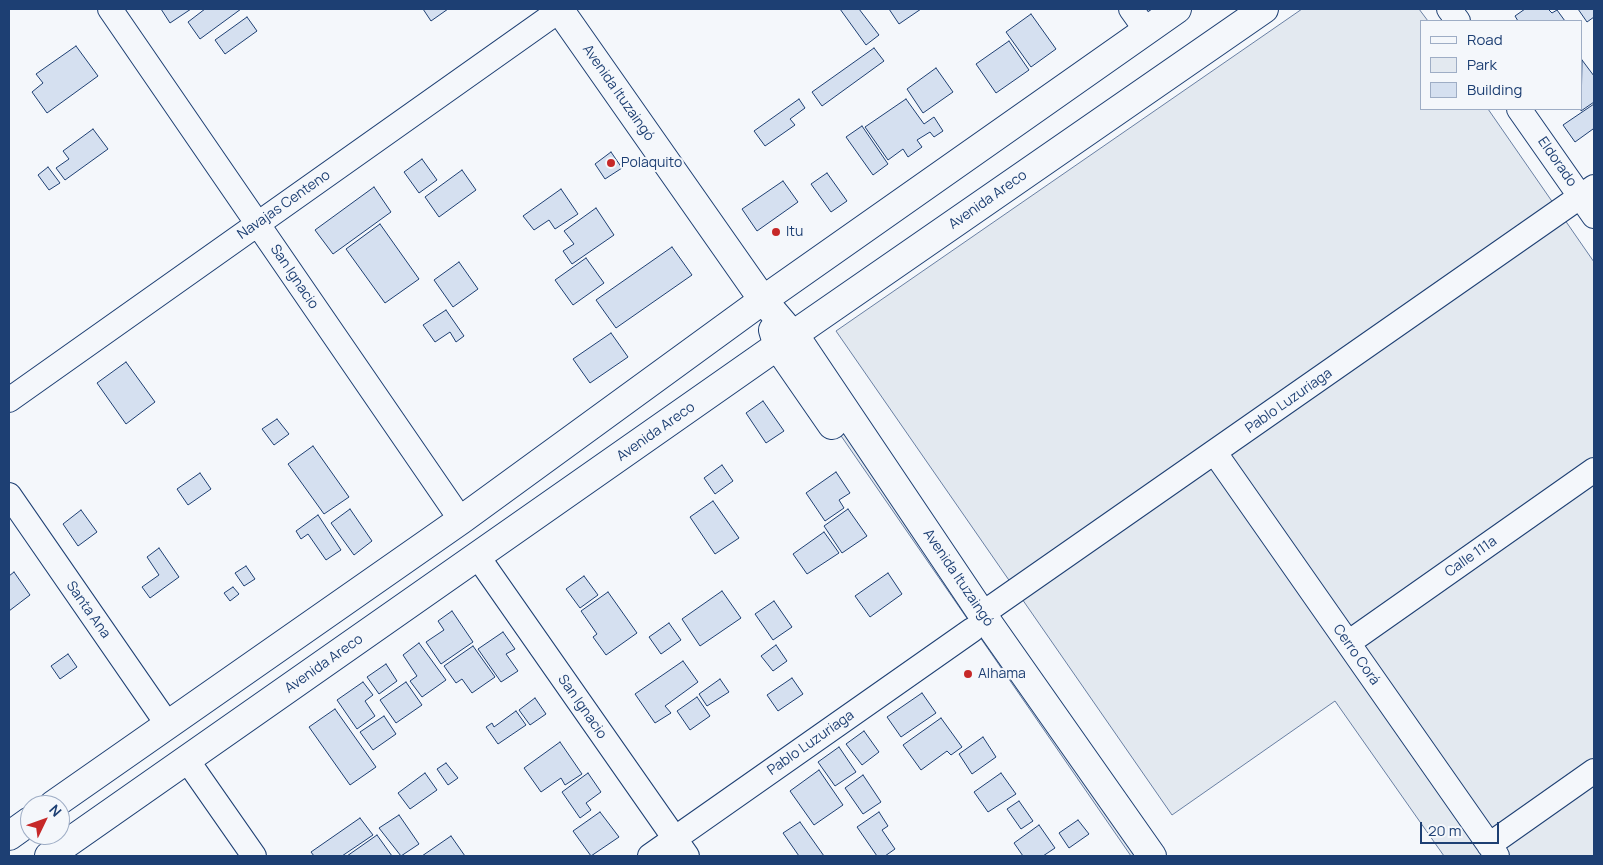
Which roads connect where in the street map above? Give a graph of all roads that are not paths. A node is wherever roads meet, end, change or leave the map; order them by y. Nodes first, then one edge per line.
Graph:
1 (110, 9) edge
2 (1177, 9) edge
3 (1264, 9) edge
4 (1449, 9) edge
5 (560, 10) edge
6 (1139, 19) edge
7 (1457, 20) edge
8 (1520, 110) edge
9 (1587, 192) edge
10 (1594, 216) edge
11 (258, 224) junction
12 (763, 300) junction
13 (786, 341) junction
14 (9, 400) edge
15 (1215, 453) junction
16 (1594, 470) edge
17 (9, 494) edge
18 (461, 520) junction
19 (478, 557) junction
20 (977, 622) junction
21 (1348, 643) junction
22 (168, 724) junction
23 (187, 760) junction
24 (1594, 772) edge
25 (67, 795) edge
26 (20, 828) edge
27 (9, 836) edge
28 (681, 848) edge
29 (1493, 851) edge
30 (49, 856) edge
31 (254, 856) edge
32 (650, 856) edge
33 (1130, 856) edge
34 (1152, 856) edge

1 - 11 street, San Ignacio
2 - 6 main road
3 - 13 main road, Avenida Areco
4 - 7 street
5 - 11 street, Navajas Centeno
5 - 12 main road, Avenida Ituzaingó
6 - 12 main road
8 - 9 street, Eldorado
9 - 10 street, Eldorado
9 - 15 street, Pablo Luzuriaga
11 - 14 street, Navajas Centeno
11 - 18 street, San Ignacio
12 - 13 main road, Avenida Ituzaingó
12 - 18 main road
13 - 19 main road, Avenida Areco
13 - 20 main road, Avenida Ituzaingó
15 - 20 street, Pablo Luzuriaga
15 - 21 street, Cerro Corá
16 - 21 street, Calle 111a
17 - 22 street, Santa Ana
18 - 22 main road
19 - 23 main road, Avenida Areco
19 - 28 street, San Ignacio
20 - 28 street, Pablo Luzuriaga
20 - 33 main road, Avenida Ituzaingó
20 - 34 main road, Avenida Ituzaingó
21 - 29 street, Cerro Corá
22 - 25 main road
23 - 30 main road, Avenida Areco
23 - 31 street
24 - 29 street
26 - 27 main road
28 - 32 street, Pablo Luzuriaga

